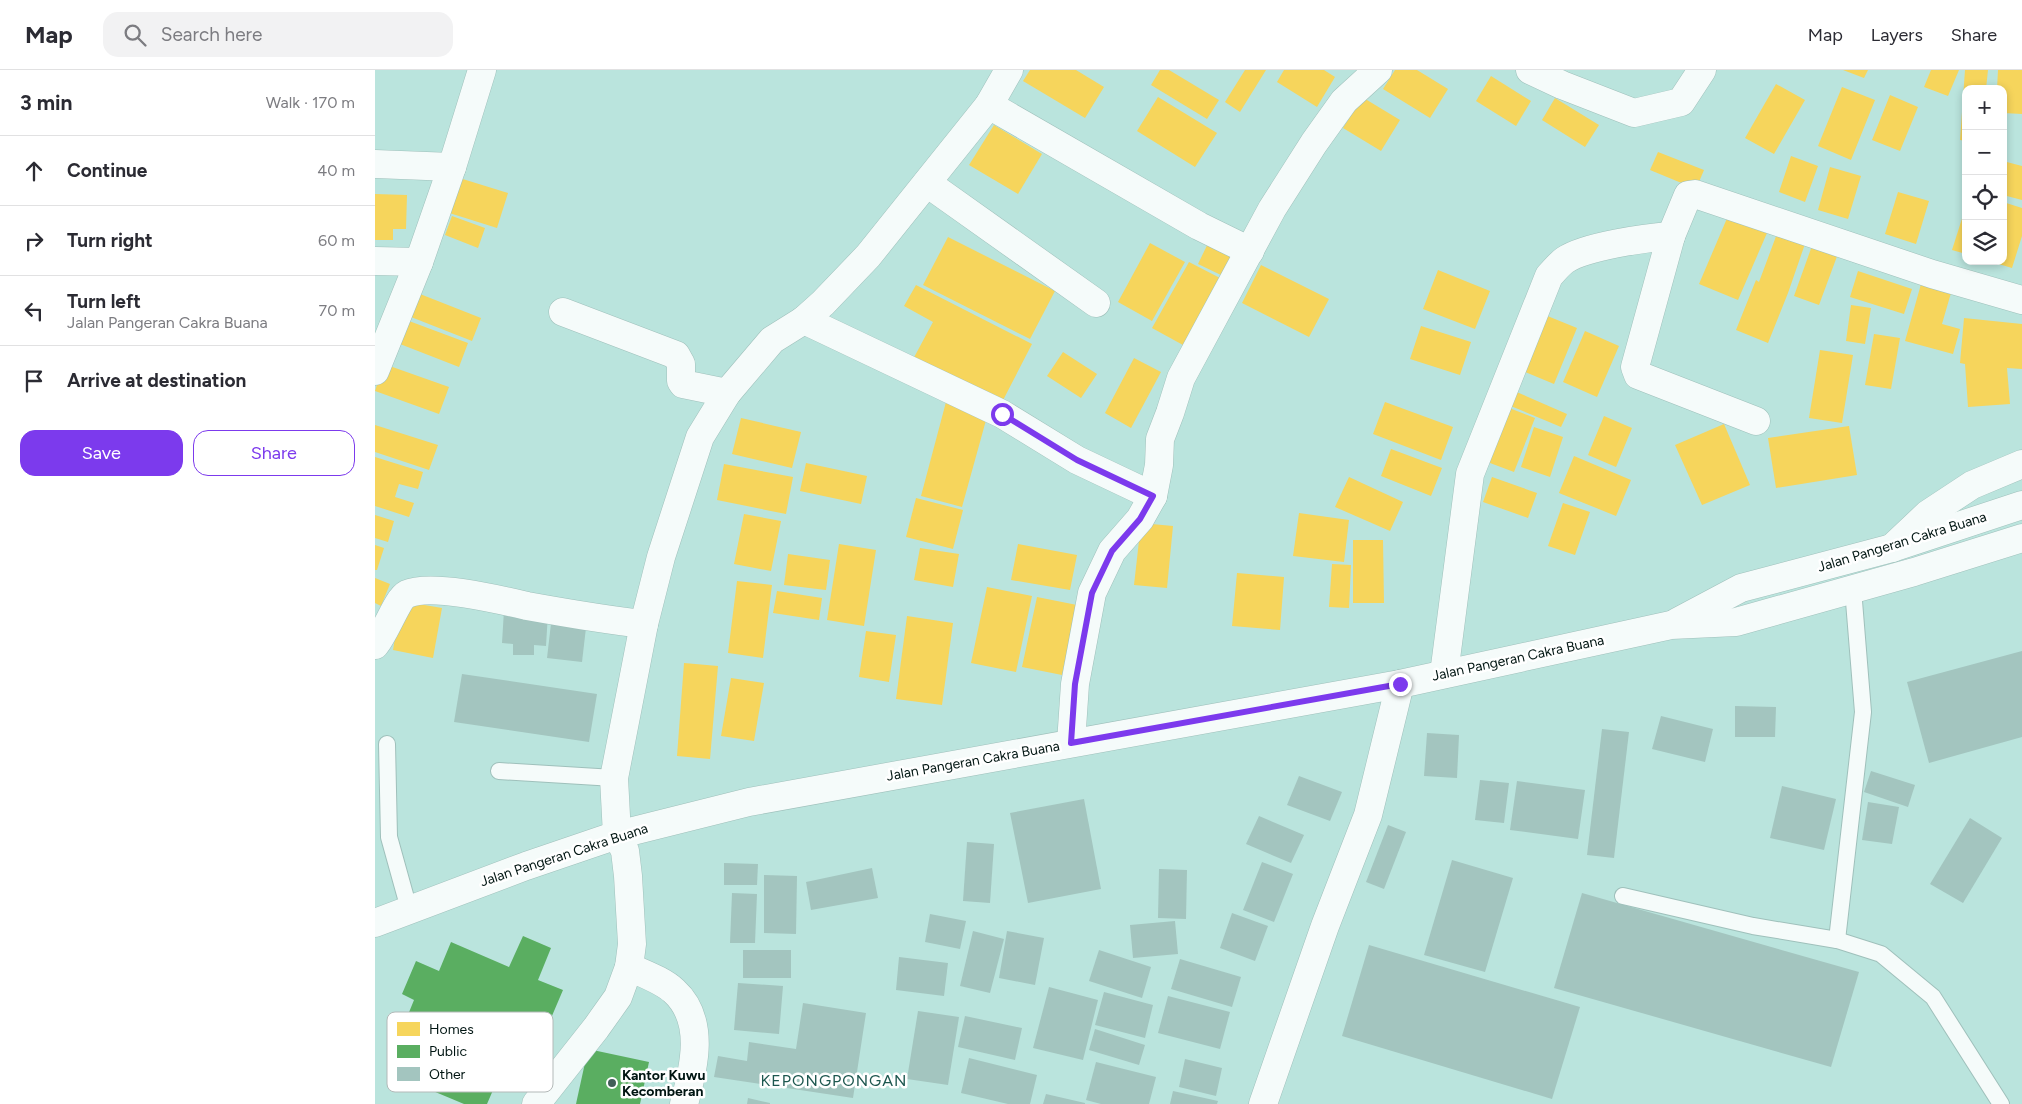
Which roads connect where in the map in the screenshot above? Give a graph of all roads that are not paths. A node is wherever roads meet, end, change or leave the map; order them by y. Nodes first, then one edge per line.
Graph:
1 (482, 70) edge
2 (1009, 70) edge
3 (1378, 70) edge
4 (1530, 70) edge
5 (1702, 70) edge
6 (989, 104) junction
7 (375, 164) edge
8 (453, 167) junction
9 (927, 182) junction
10 (1671, 236) junction
11 (1250, 251) junction
12 (375, 261) edge
13 (419, 262) junction
14 (2022, 300) edge
15 (1096, 303) dead end
16 (563, 312) dead end
17 (804, 320) junction
18 (375, 370) edge
19 (727, 393) junction
20 (1757, 421) dead end
21 (2022, 464) edge
22 (1153, 496) junction
23 (2022, 504) edge
24 (2022, 538) edge
25 (1892, 548) junction
26 (1853, 589) junction
27 (644, 624) junction
28 (1671, 625) junction
29 (375, 645) edge
30 (1444, 674) junction
31 (1400, 684) junction
32 (1071, 743) junction
33 (387, 744) dead end
34 (499, 771) dead end
35 (614, 778) junction
36 (382, 839) edge
37 (623, 854) junction
38 (1623, 896) dead end
39 (409, 909) junction
40 (375, 923) edge
41 (1837, 940) junction
42 (629, 967) junction
43 (553, 1082) edge
44 (545, 1092) edge
45 (536, 1104) edge
46 (684, 1104) edge
47 (1263, 1104) edge
48 (2001, 1104) edge

1 - 8 street
2 - 6 street
3 - 11 street
4 - 5 street
6 - 9 street
6 - 11 street
7 - 8 street
8 - 13 street
9 - 15 street
9 - 17 street
10 - 14 street
10 - 20 street
10 - 30 street
11 - 22 street
12 - 13 street
13 - 18 street
16 - 19 street
17 - 19 street
17 - 22 street
19 - 27 street
21 - 25 street
22 - 32 street
23 - 25 street, Jalan Pangeran Cakra Buana
24 - 26 street, Jalan Pangeran Cakra Buana
25 - 28 street, Jalan Pangeran Cakra Buana
26 - 28 street, Jalan Pangeran Cakra Buana
26 - 41 lane
27 - 29 street
27 - 35 street
28 - 30 street, Jalan Pangeran Cakra Buana
30 - 31 street, Jalan Pangeran Cakra Buana
31 - 32 street, Jalan Pangeran Cakra Buana
31 - 47 street
32 - 37 street, Jalan Pangeran Cakra Buana
33 - 36 lane
34 - 35 lane
35 - 37 street
36 - 39 lane
37 - 39 street, Jalan Pangeran Cakra Buana
37 - 42 street
38 - 41 lane
39 - 40 street, Jalan Pangeran Cakra Buana
41 - 48 lane
42 - 43 street
42 - 46 street
44 - 45 street

